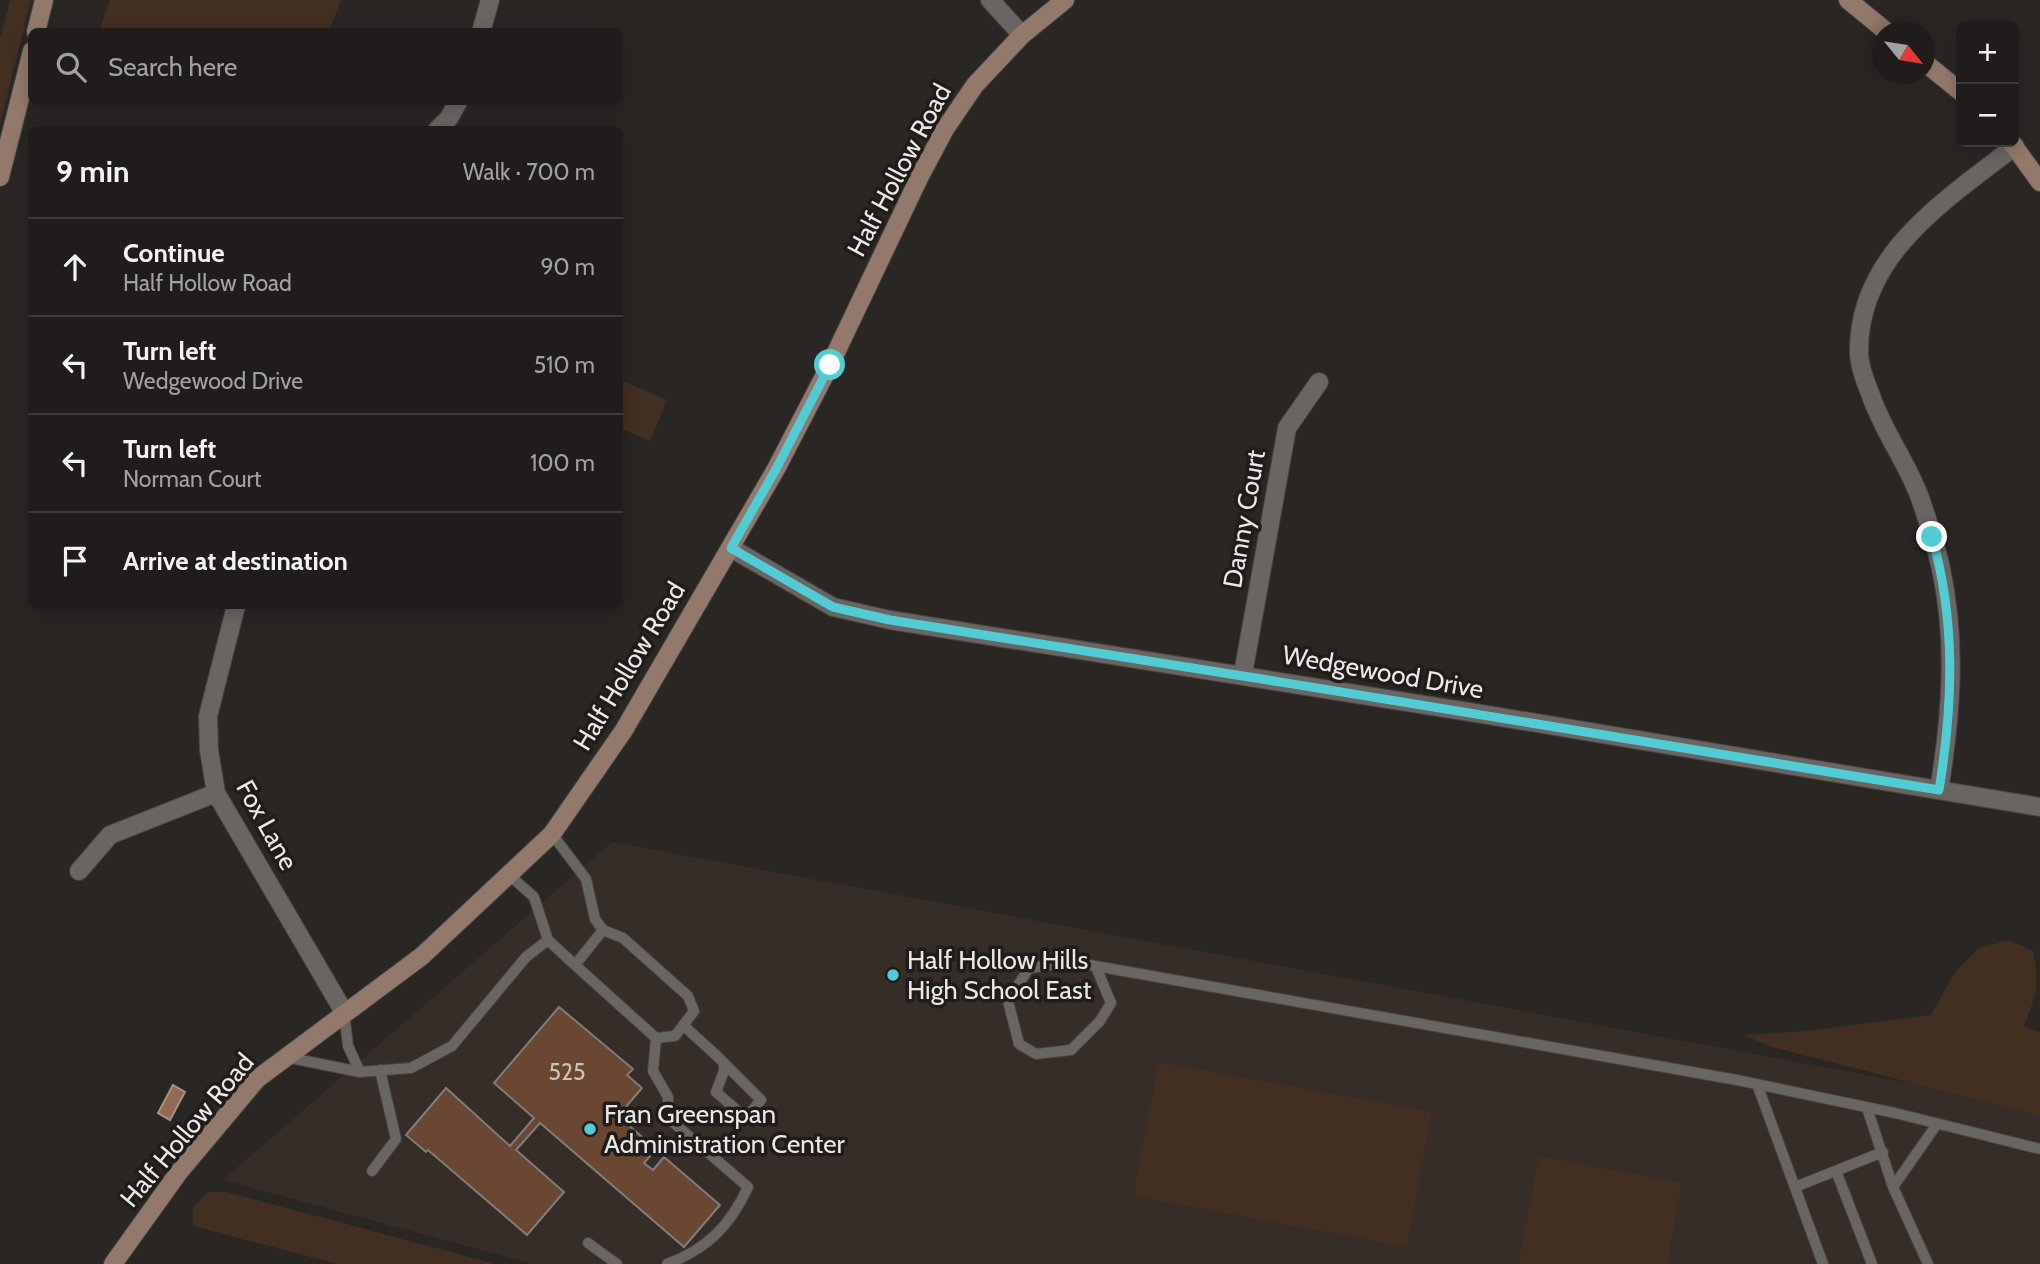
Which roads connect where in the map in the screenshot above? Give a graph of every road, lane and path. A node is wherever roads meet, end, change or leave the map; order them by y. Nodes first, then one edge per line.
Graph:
1 (44, 0) edge
2 (490, 0) edge
3 (990, 0) edge
4 (1065, 0) edge
5 (1849, 0) edge
6 (1874, 21) edge
7 (37, 28) edge
8 (482, 28) edge
9 (1022, 35) junction
10 (28, 67) edge
11 (1935, 71) edge
12 (1956, 88) edge
13 (456, 105) edge
14 (441, 126) edge
15 (2009, 147) edge
16 (2015, 147) edge
17 (0, 177) edge
18 (2040, 182) edge
19 (1319, 382) dead end
20 (731, 548) junction
21 (235, 609) edge
22 (1243, 674) junction
23 (1939, 790) junction
24 (216, 793) junction
25 (2040, 807) edge
26 (552, 834) junction
27 (79, 871) dead end
28 (509, 875) junction
29 (603, 930) junction
30 (548, 940) junction
31 (575, 965) junction
32 (1096, 967) junction
33 (344, 1012) junction
34 (683, 1025) junction
35 (656, 1038) junction
36 (286, 1056) junction
37 (724, 1063) junction
38 (380, 1070) junction
39 (360, 1072) junction
40 (1757, 1084) junction
41 (1867, 1108) junction
42 (1937, 1124) junction
43 (2040, 1149) edge
44 (1883, 1152) junction
45 (372, 1171) dead end
46 (1836, 1171) junction
47 (1795, 1187) junction
48 (1893, 1187) junction
49 (588, 1243) dead end
50 (113, 1264) edge
51 (617, 1264) edge
52 (667, 1264) edge
53 (1823, 1264) edge
54 (1872, 1264) edge
55 (1928, 1264) edge

1 - 7 street
2 - 8 street
3 - 9 street
4 - 9 street, Half Hollow Road
5 - 6 street
9 - 20 street, Half Hollow Road
10 - 17 street
11 - 12 street
13 - 14 street
15 - 23 street
16 - 18 street
19 - 22 street, Danny Court
20 - 22 street, Wedgewood Drive
20 - 26 street, Half Hollow Road
21 - 24 street, Fox Lane
22 - 23 street, Wedgewood Drive
23 - 25 street, Wedgewood Drive
24 - 27 street
24 - 33 street, Fox Lane
26 - 28 street, Half Hollow Road
26 - 29 lane
28 - 30 lane
28 - 33 street, Half Hollow Road
29 - 31 lane
29 - 34 lane
30 - 31 lane
30 - 38 lane
31 - 35 lane
32 - 32 lane
32 - 40 lane
33 - 36 street, Half Hollow Road
33 - 39 lane
34 - 35 lane
34 - 37 lane
35 - 52 lane
36 - 39 lane
36 - 50 street, Half Hollow Road
37 - 37 lane
38 - 39 lane
38 - 45 lane
40 - 41 lane
40 - 47 lane
41 - 42 lane
41 - 44 lane
42 - 43 lane
42 - 48 lane
44 - 46 lane
44 - 48 lane
46 - 47 lane
46 - 54 lane
47 - 53 lane
48 - 55 lane
49 - 51 lane

